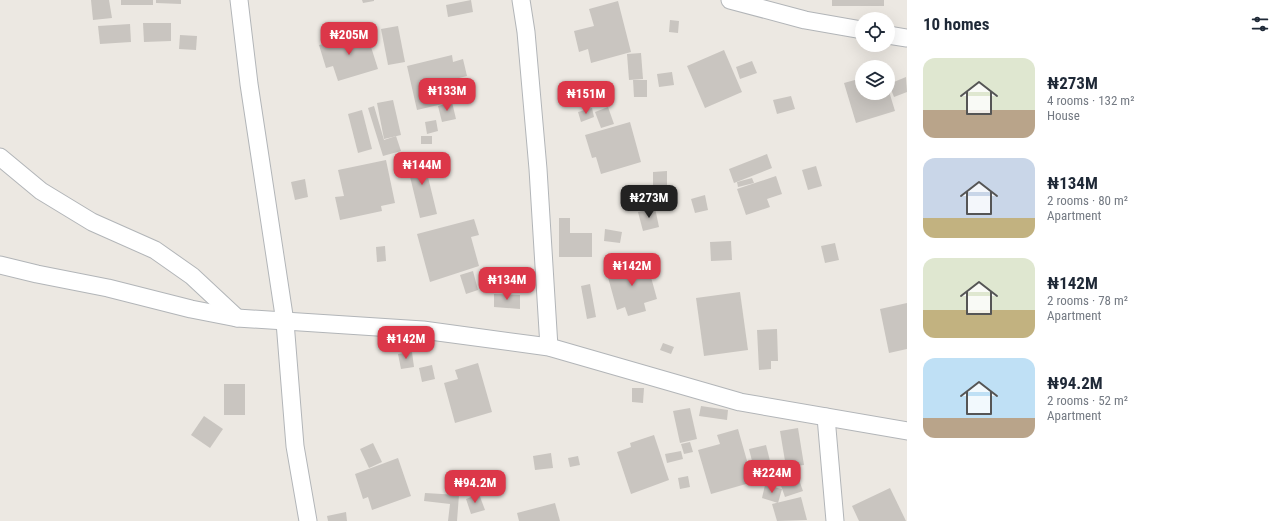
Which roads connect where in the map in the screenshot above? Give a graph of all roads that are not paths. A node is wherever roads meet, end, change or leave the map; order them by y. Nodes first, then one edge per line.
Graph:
1 (239, 0) edge
2 (521, 0) edge
3 (730, 0) edge
4 (855, 29) edge
5 (895, 36) edge
6 (907, 38) edge
7 (0, 157) edge
8 (0, 265) edge
9 (237, 318) junction
10 (285, 322) junction
11 (549, 347) junction
12 (826, 416) junction
13 (907, 430) edge
14 (308, 521) edge
15 (835, 521) edge

1 - 10 street
2 - 11 street
3 - 4 street
5 - 6 street
7 - 9 street
8 - 9 street
9 - 10 street
10 - 11 street
10 - 14 street
11 - 12 street
12 - 13 street
12 - 15 street

